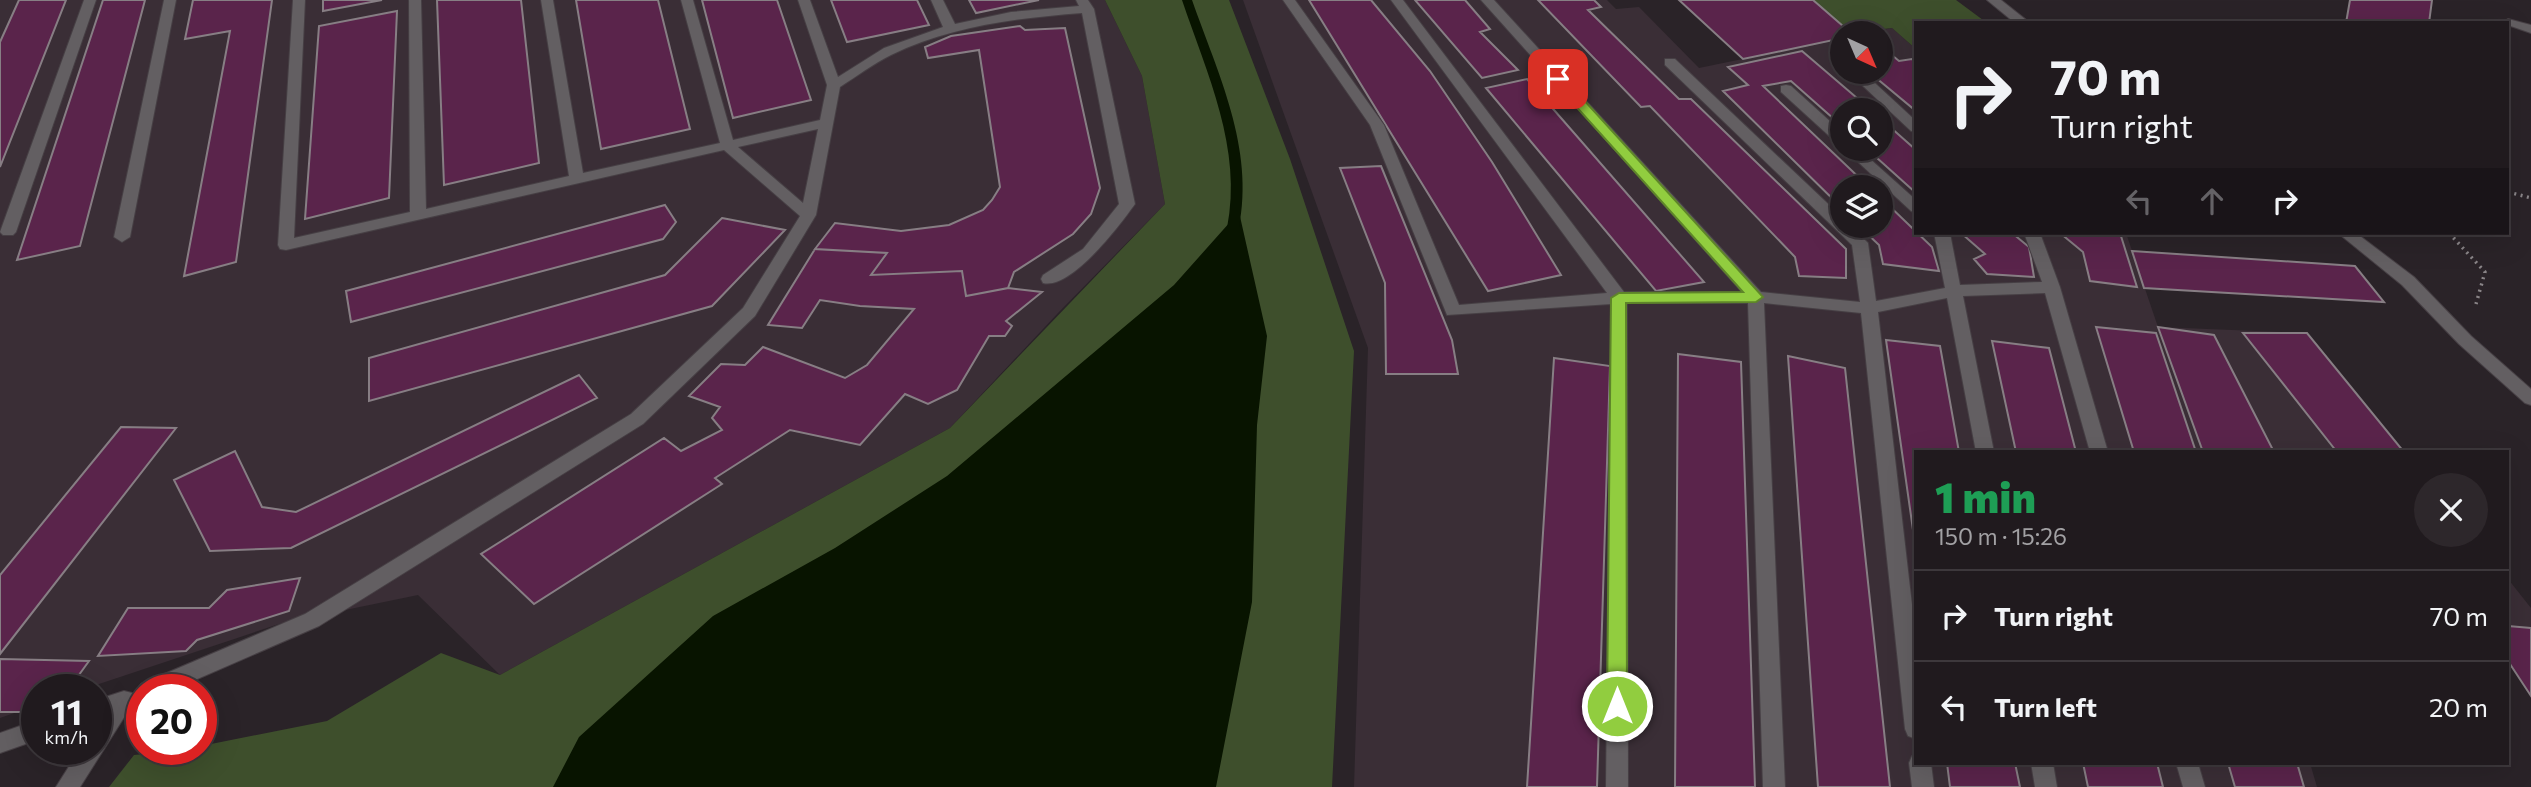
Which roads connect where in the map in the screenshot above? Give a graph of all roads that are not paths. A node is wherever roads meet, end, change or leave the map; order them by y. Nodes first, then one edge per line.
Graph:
1 (90, 0) edge
2 (170, 0) edge
3 (299, 0) edge
4 (415, 0) edge
5 (547, 0) edge
6 (687, 0) edge
7 (804, 0) edge
8 (937, 0) edge
9 (1289, 0) edge
10 (1397, 0) edge
11 (1487, 0) edge
12 (1993, 0) edge
13 (1085, 5) edge
14 (2021, 21) edge
15 (2509, 24) edge
16 (950, 27) junction
17 (2531, 29) edge
18 (1670, 62) dead end
19 (1867, 84) edge
20 (834, 85) junction
21 (1786, 89) dead end
22 (826, 123) junction
23 (1914, 126) edge
24 (1830, 129) edge
25 (728, 146) junction
26 (1864, 161) edge
27 (577, 179) junction
28 (1914, 206) edge
29 (418, 215) junction
30 (808, 215) junction
31 (8, 232) dead end
32 (1942, 235) edge
33 (2033, 235) edge
34 (2349, 235) edge
35 (122, 237) dead end
36 (1049, 279) dead end
37 (2052, 287) junction
38 (1955, 291) junction
39 (1756, 297) junction
40 (1619, 298) junction
41 (1869, 309) junction
42 (2531, 399) edge
43 (1984, 450) edge
44 (2098, 450) edge
45 (185, 674) edge
46 (126, 705) edge
47 (1914, 711) edge
48 (112, 722) edge
49 (21, 736) edge
50 (0, 743) edge
51 (81, 765) edge
52 (1920, 765) edge
53 (2042, 765) edge
54 (2188, 765) edge
55 (67, 787) edge
56 (1617, 787) edge
57 (1774, 787) edge
58 (1923, 787) edge
59 (2046, 787) edge
60 (2194, 787) edge

1 - 31 street
2 - 35 street
3 - 29 street
4 - 29 street
5 - 27 street
6 - 25 street
7 - 20 street
8 - 16 street
9 - 40 street
10 - 40 street
11 - 39 street
12 - 14 street
13 - 16 street
13 - 36 street
15 - 17 street
16 - 20 street
18 - 41 street
19 - 23 street
20 - 22 street
21 - 24 street
22 - 25 street
22 - 30 street
25 - 27 street
25 - 30 street
26 - 28 street
27 - 29 street
30 - 45 street
32 - 38 street
33 - 37 street
34 - 42 street
37 - 38 street
37 - 44 street
38 - 41 street
38 - 43 street
39 - 40 street
39 - 41 street
39 - 57 street
40 - 56 street
41 - 47 street
46 - 48 street
49 - 50 street
51 - 55 street
52 - 58 street
53 - 59 street
54 - 60 street

